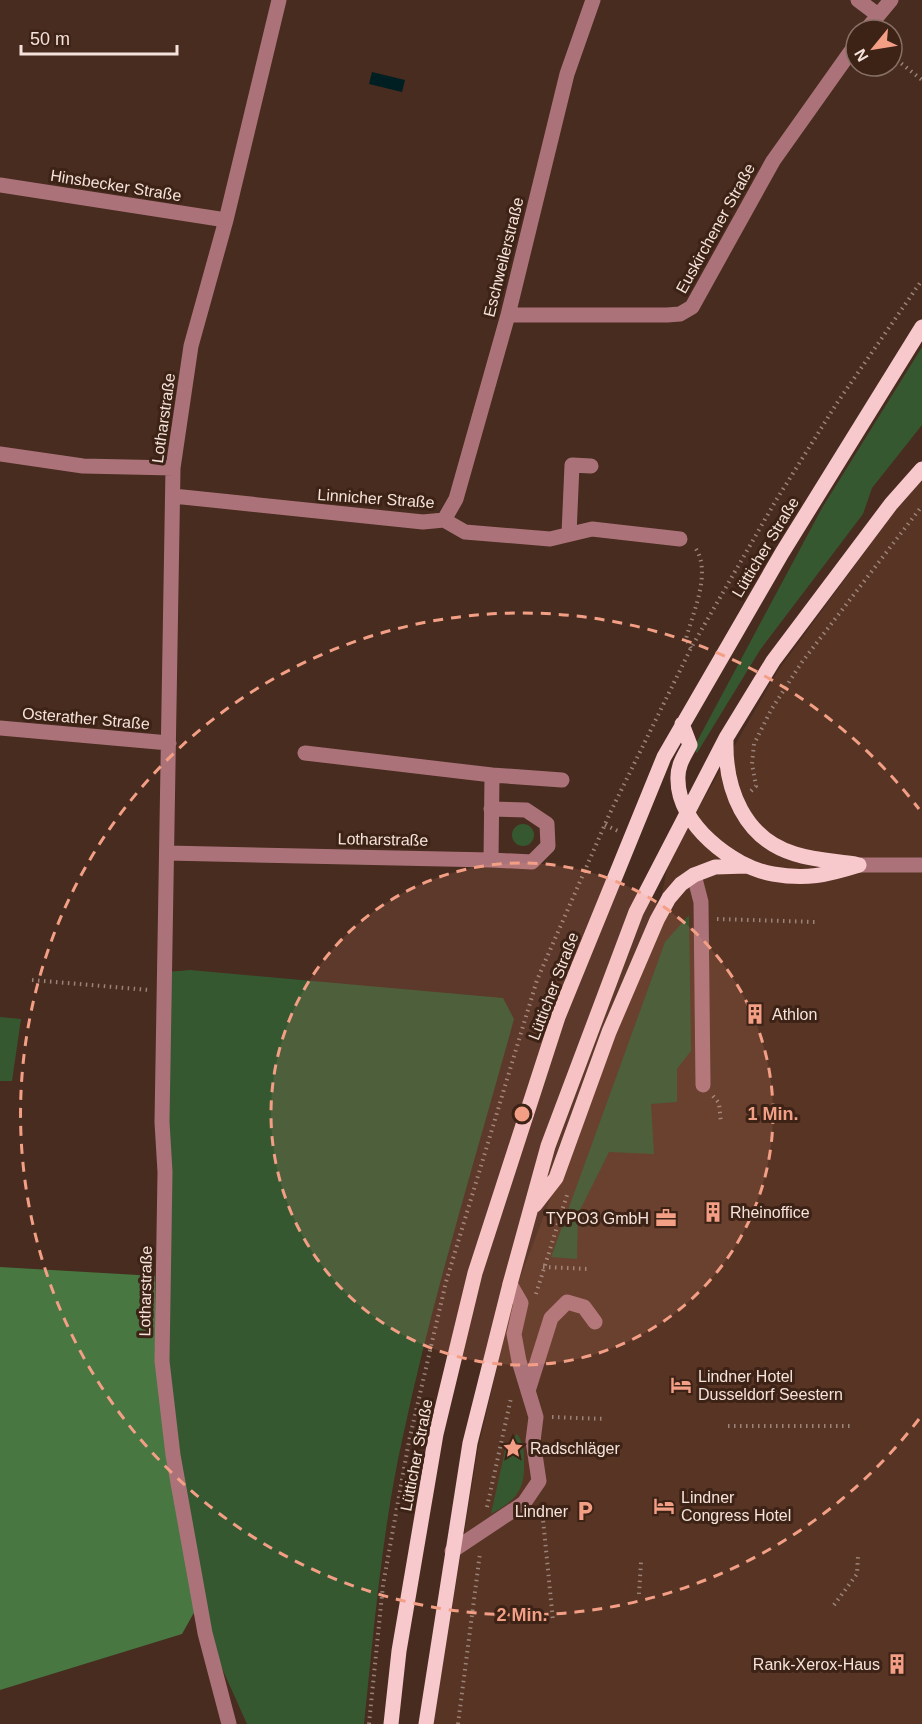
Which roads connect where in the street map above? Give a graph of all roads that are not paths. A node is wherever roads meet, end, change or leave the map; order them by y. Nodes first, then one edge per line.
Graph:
1 (279, 0) edge
2 (592, 0) edge
3 (858, 0) edge
4 (891, 0) edge
5 (878, 15) junction
6 (876, 18) edge
7 (844, 61) edge
8 (0, 185) edge
9 (226, 220) junction
10 (508, 315) junction
11 (922, 327) edge
12 (0, 454) edge
13 (591, 466) dead end
14 (173, 468) junction
15 (922, 469) edge
16 (173, 496) junction
17 (444, 520) junction
18 (569, 534) junction
19 (680, 539) road end
20 (682, 724) junction
21 (0, 728) edge
22 (726, 738) junction
23 (169, 743) junction
24 (304, 753) dead end
25 (492, 775) junction
26 (562, 780) dead end
27 (491, 809) junction
28 (687, 811) junction
29 (167, 852) junction
30 (491, 860) junction
31 (859, 865) junction
32 (922, 865) edge
33 (747, 866) junction
34 (694, 875) junction
35 (703, 1085) road end
36 (530, 1212) junction
37 (510, 1284) junction
38 (595, 1322) dead end
39 (528, 1391) junction
40 (452, 1551) junction
41 (230, 1724) edge
42 (391, 1724) edge
43 (426, 1724) edge

1 - 9 street, Lotharstraße
2 - 10 street, Eschweilerstraße
3 - 5 street
4 - 5 street
5 - 6 street
7 - 10 street, Euskirchener Straße
8 - 9 street, Hinsbecker Straße
9 - 14 street, Lotharstraße
10 - 17 street, Eschweilerstraße
11 - 20 main road, Lütticher Straße
12 - 14 street
13 - 18 street
14 - 16 street, Lotharstraße
15 - 22 main road
16 - 17 street, Linnicher Straße
16 - 23 street, Lotharstraße
17 - 18 street, Linnicher Straße
18 - 19 street, Linnicher Straße
20 - 28 main road
20 - 42 main road, Lütticher Straße
21 - 23 street, Osterather Straße
22 - 28 main road
22 - 31 main road
23 - 29 street, Lotharstraße
24 - 25 street
25 - 26 street
25 - 27 street
27 - 30 street
27 - 30 street, Lotharstraße
28 - 33 main road
28 - 36 main road
29 - 30 street, Lotharstraße
29 - 41 street, Lotharstraße
31 - 32 street
31 - 33 main road
33 - 34 main road
34 - 35 street
34 - 36 main road
36 - 37 main road
37 - 39 street
37 - 40 main road
38 - 39 street
39 - 40 street
40 - 43 main road

